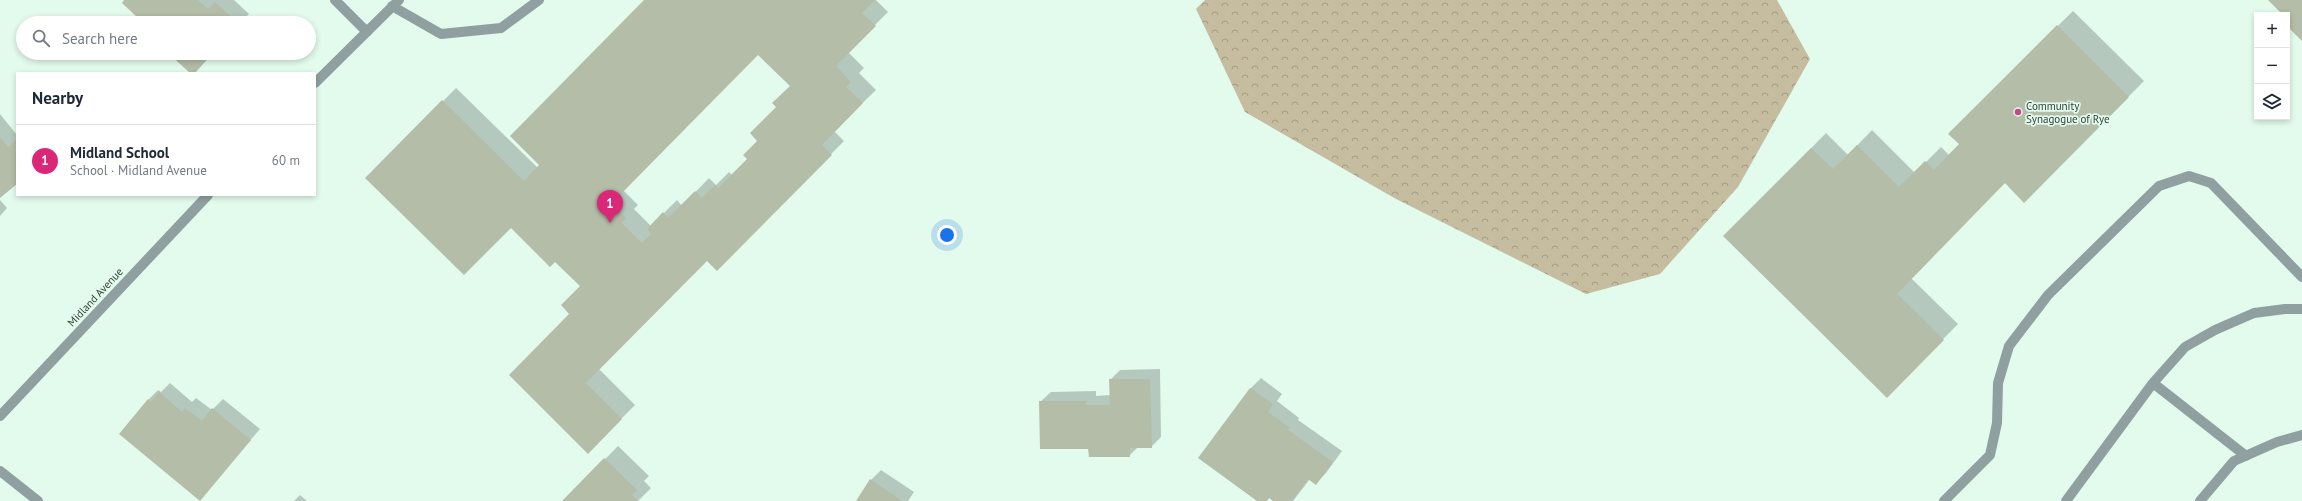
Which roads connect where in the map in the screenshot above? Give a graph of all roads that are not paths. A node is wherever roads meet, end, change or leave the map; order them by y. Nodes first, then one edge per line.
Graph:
1 (335, 0) edge
2 (539, 0) edge
3 (396, 3) edge
4 (367, 32) junction
5 (316, 83) edge
6 (207, 196) edge
7 (2302, 277) edge
8 (2302, 309) edge
9 (2153, 383) junction
10 (0, 416) edge
11 (2302, 435) edge
12 (2246, 456) junction
13 (0, 470) edge
14 (38, 501) edge
15 (1944, 501) edge
16 (2066, 501) edge
17 (2200, 501) edge

1 - 4 street
2 - 3 street
3 - 4 street
4 - 5 street
6 - 10 street, Midland Avenue
7 - 15 street
8 - 9 street
9 - 12 street
9 - 16 street
11 - 12 street
12 - 17 street
13 - 14 street

